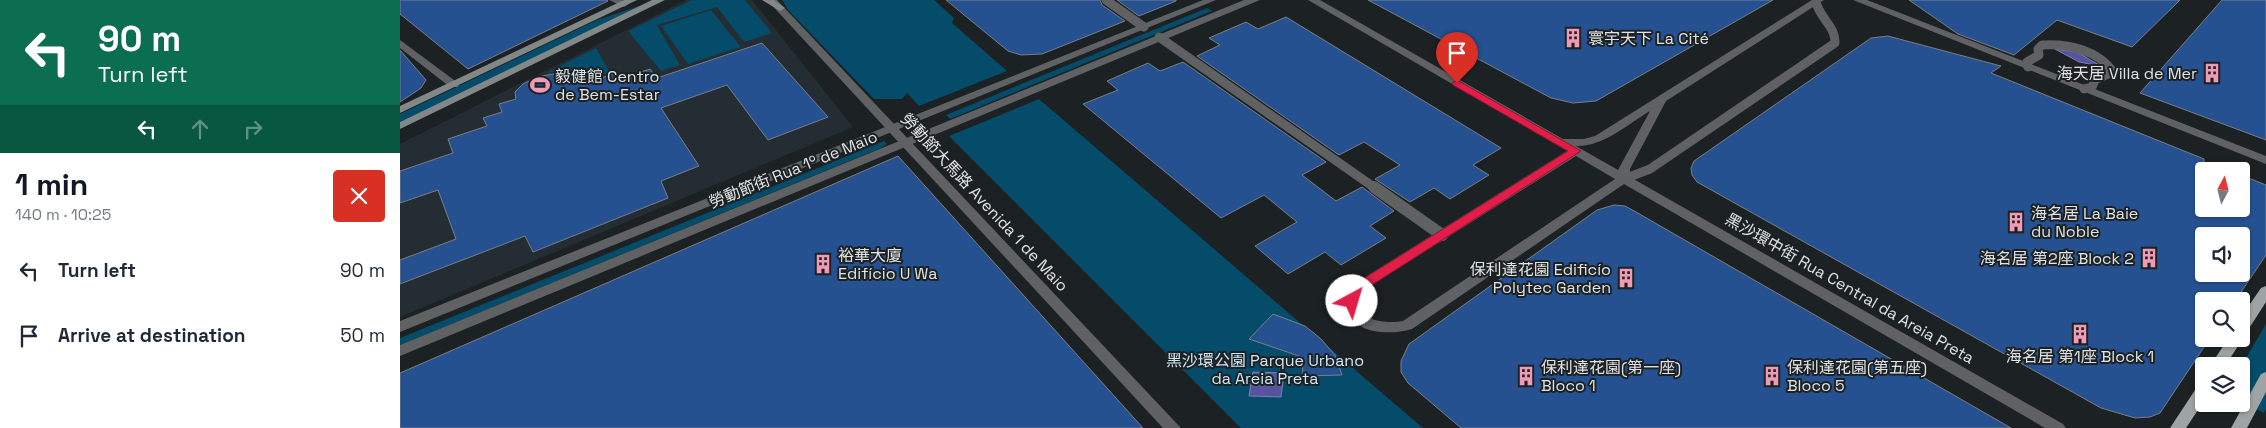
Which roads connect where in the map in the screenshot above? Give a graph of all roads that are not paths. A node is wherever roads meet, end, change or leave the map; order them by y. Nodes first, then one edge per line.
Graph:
1 (614, 0) edge
2 (648, 0) edge
3 (660, 0) edge
4 (767, 0) edge
5 (1106, 0) edge
6 (1255, 0) edge
7 (1303, 0) edge
8 (1313, 0) edge
9 (1858, 0) edge
10 (1207, 1) edge
11 (1818, 1) edge
12 (628, 2) edge
13 (775, 3) edge
14 (1327, 8) junction
15 (1219, 12) junction
16 (588, 21) junction
17 (1144, 27) junction
18 (1159, 37) junction
19 (400, 43) edge
20 (2028, 67) junction
21 (454, 85) junction
22 (2084, 89) junction
23 (1662, 99) junction
24 (400, 110) edge
25 (400, 126) edge
26 (892, 128) junction
27 (1554, 139) junction
28 (905, 142) junction
29 (1576, 151) junction
30 (2264, 160) edge
31 (1624, 179) junction
32 (1442, 235) junction
33 (2266, 291) edge
34 (2250, 315) edge
35 (400, 327) edge
36 (400, 351) edge
37 (2266, 378) edge
38 (2195, 402) edge
39 (1173, 428) edge
40 (2058, 428) edge
41 (2178, 428) edge
42 (2238, 428) edge

1 - 12 street
2 - 16 main road
3 - 25 main road
4 - 13 main road
5 - 17 lane
6 - 15 street, 勞動節街 Rua 1º de Maio
7 - 14 street
8 - 14 street, 黑沙環中街 Rua Central da Areia Preta
9 - 20 street
10 - 15 street
10 - 17 street, 勞動節街 Rua 1º de Maio
11 - 23 street
11 - 31 lane
12 - 16 main road
13 - 26 street, 勞動節大馬路 Avenida 1 de Maio
14 - 27 street, 黑沙環中街 Rua Central da Areia Preta
15 - 18 street, 勞動節街 Rua 1º de Maio
16 - 21 main road
17 - 26 street, 勞動節街 Rua 1º de Maio
18 - 28 street, 勞動節街 Rua 1º de Maio
18 - 32 lane
19 - 21 street
20 - 22 street
20 - 22 lane
21 - 24 main road
22 - 30 street
23 - 27 street
23 - 31 street
26 - 28 street, 勞動節大馬路 Avenida 1 de Maio
26 - 35 street, 勞動節街 Rua 1º de Maio
27 - 29 street, 黑沙環中街 Rua Central da Areia Preta
28 - 36 street, 勞動節街 Rua 1º de Maio
28 - 39 street, 勞動節大馬路 Avenida 1 de Maio
29 - 31 street, 黑沙環中街 Rua Central da Areia Preta
29 - 32 street
31 - 32 street
31 - 40 street, 黑沙環中街 Rua Central da Areia Preta
33 - 34 main road
37 - 42 main road
38 - 41 main road

